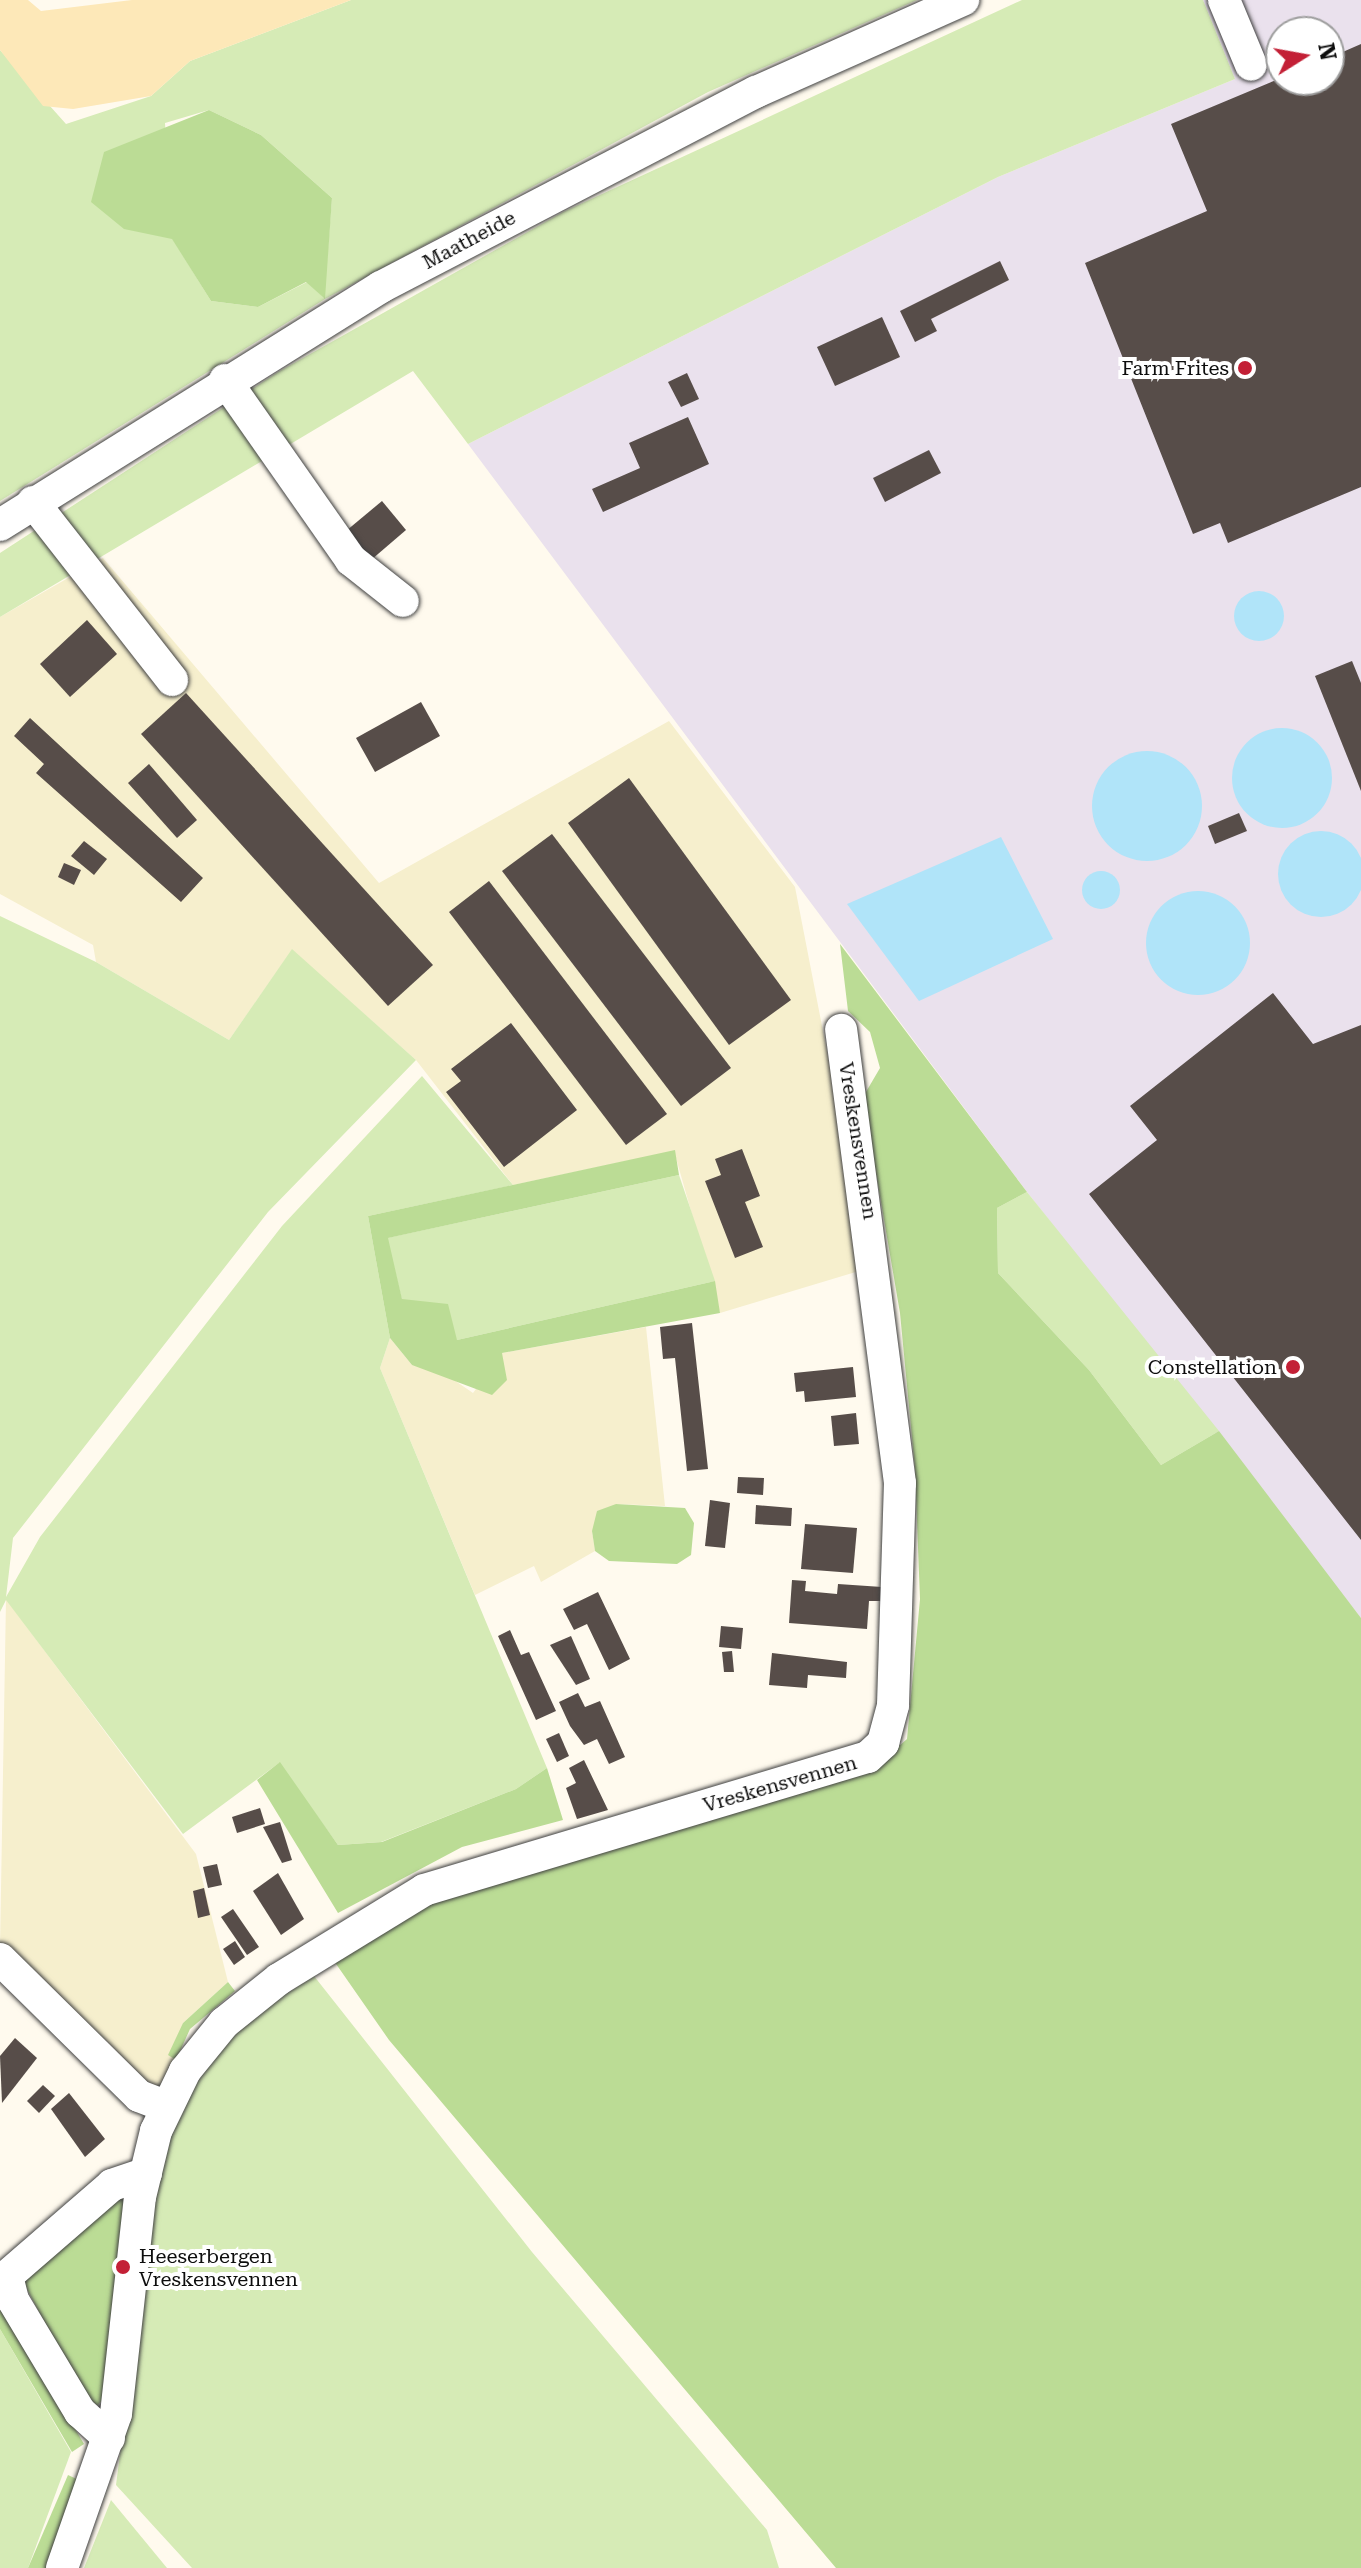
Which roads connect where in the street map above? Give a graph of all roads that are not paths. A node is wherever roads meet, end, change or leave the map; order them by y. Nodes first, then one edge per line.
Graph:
1 (963, 0) edge
2 (1224, 0) edge
3 (1251, 65) dead end
4 (225, 380) junction
5 (33, 502) junction
6 (0, 525) edge
7 (403, 601) dead end
8 (172, 680) dead end
9 (841, 1030) dead end
10 (0, 1959) edge
11 (167, 2107) junction
12 (146, 2173) junction
13 (109, 2438) junction
14 (62, 2568) edge

1 - 4 street, Maatheide
2 - 3 street
4 - 5 street, Maatheide
4 - 7 street
5 - 6 street, Maatheide
5 - 8 street
9 - 11 street, Vreskensvennen
10 - 11 street
11 - 12 street, Vreskensvennen
12 - 13 street, Vreskensvennen
12 - 13 street
13 - 14 street, Vreskensvennen

